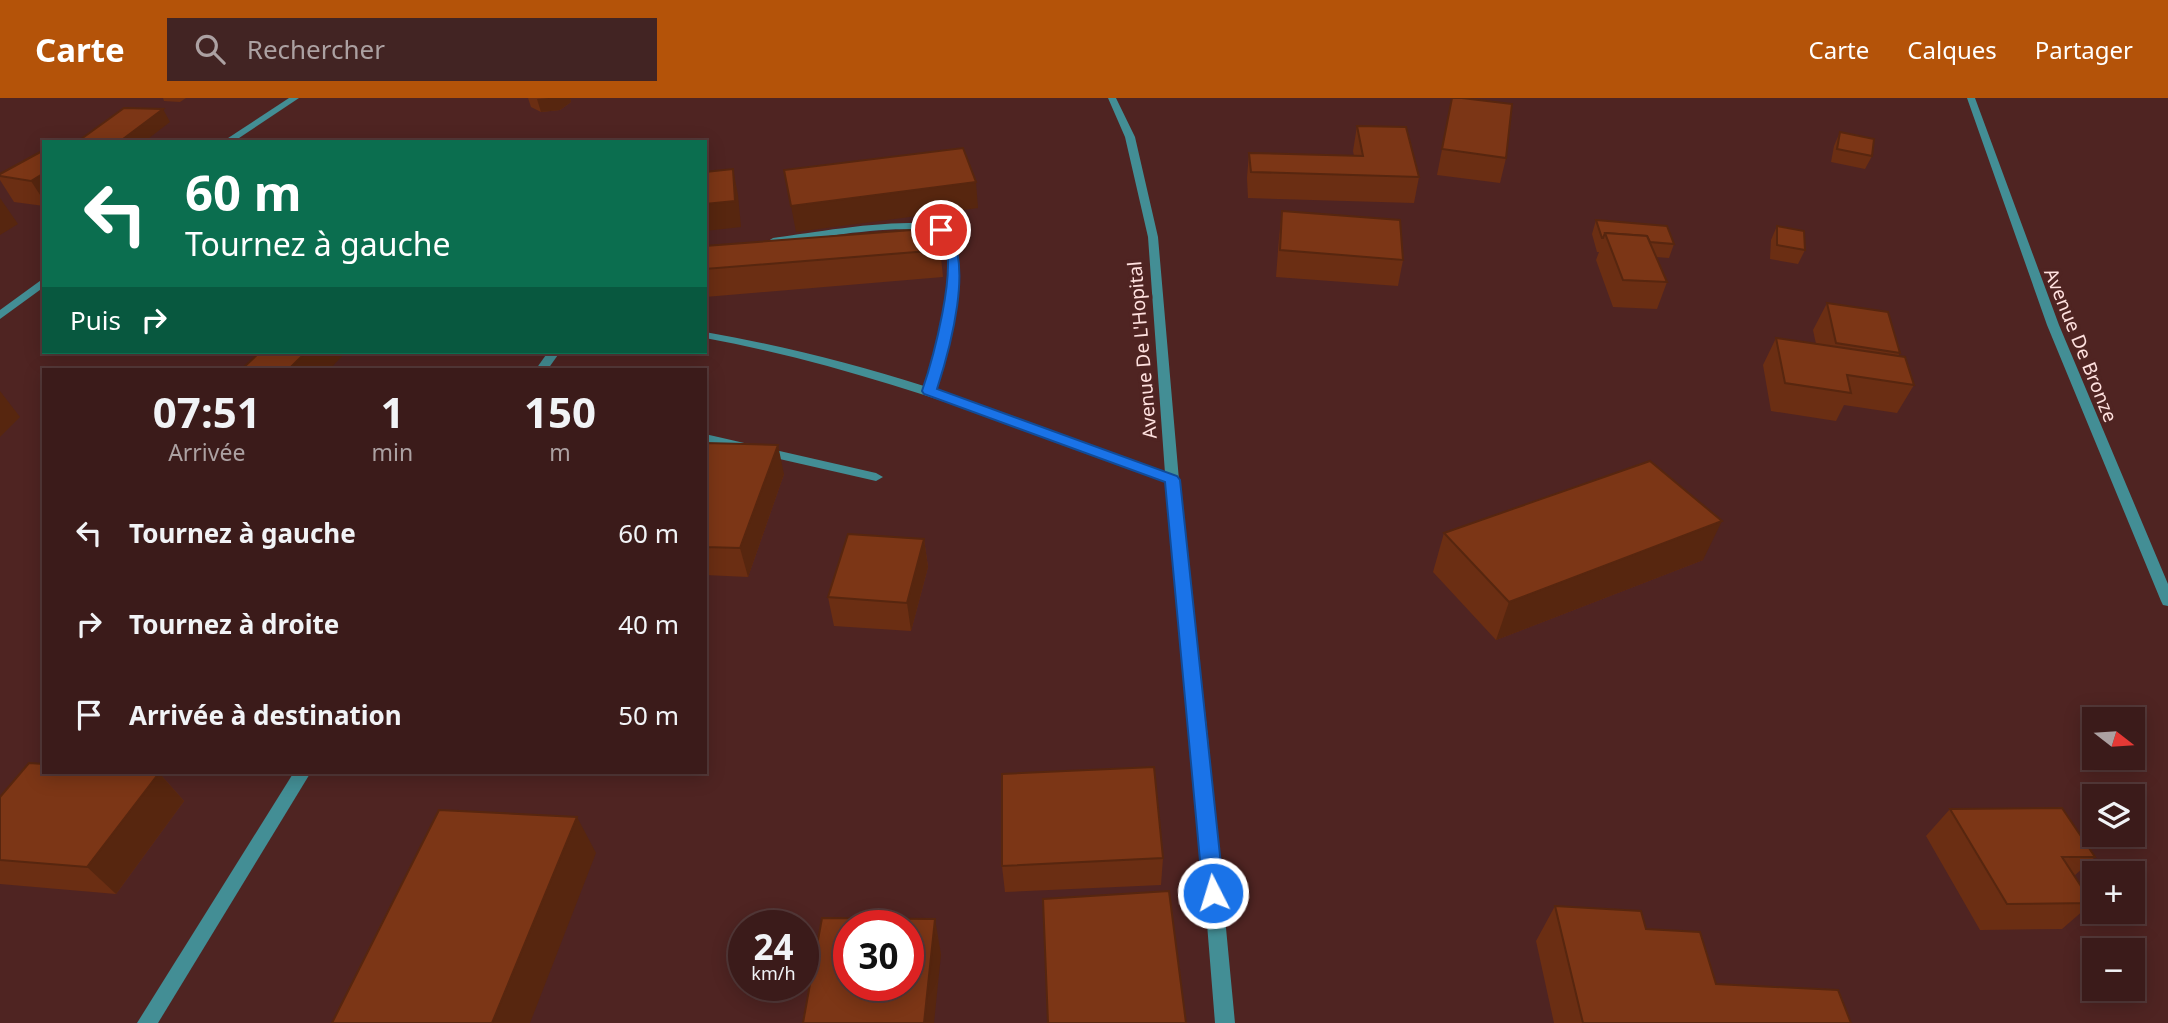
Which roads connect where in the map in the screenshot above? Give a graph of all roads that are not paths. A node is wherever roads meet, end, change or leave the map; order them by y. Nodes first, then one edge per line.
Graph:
1 (295, 98) edge
2 (1112, 98) edge
3 (1971, 98) edge
4 (229, 140) edge
5 (764, 242) edge
6 (42, 283) edge
7 (0, 316) edge
8 (707, 335) edge
9 (929, 391) junction
10 (707, 438) edge
11 (876, 477) dead end
12 (1172, 480) junction
13 (2168, 601) edge
14 (302, 774) edge
15 (147, 1023) edge
16 (1225, 1023) edge

1 - 4 street
2 - 12 street, Avenue De L'Hopital
3 - 13 street, Avenue De Bronze
5 - 9 street
6 - 7 street
8 - 9 street
9 - 12 street
10 - 11 street
12 - 16 street, Avenue De L'Hopital
14 - 15 street

